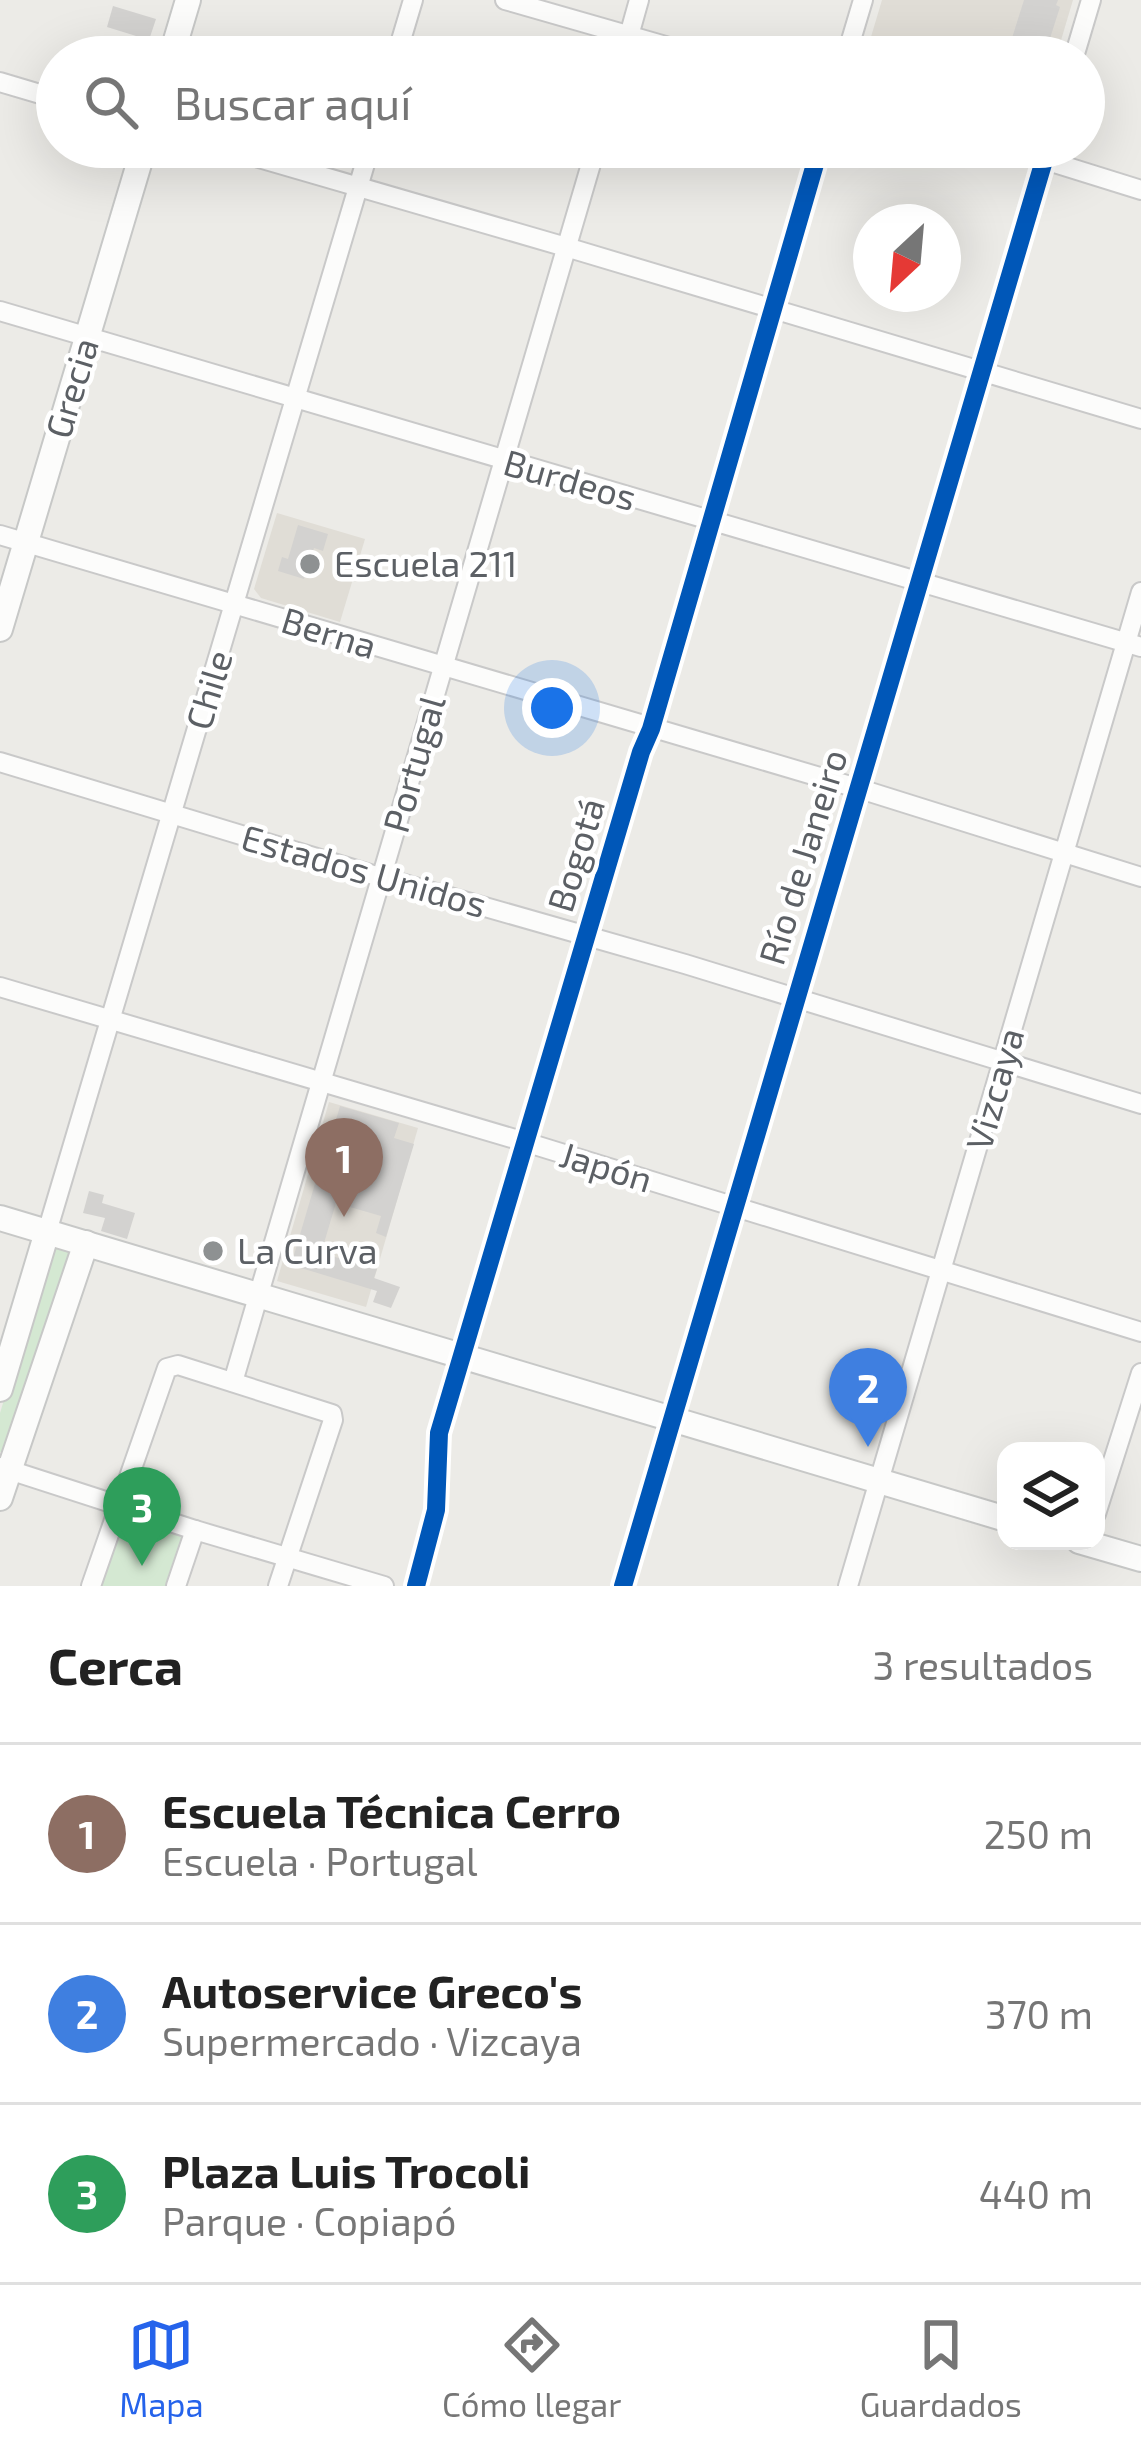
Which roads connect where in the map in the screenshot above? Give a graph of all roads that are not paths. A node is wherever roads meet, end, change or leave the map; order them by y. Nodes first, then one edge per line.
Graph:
1 (188, 0) edge
2 (412, 0) edge
3 (505, 0) edge
4 (639, 0) edge
5 (863, 0) edge
6 (1091, 0) edge
7 (629, 35) junction
8 (177, 36) edge
9 (402, 36) edge
10 (632, 36) edge
11 (852, 36) edge
12 (1080, 36) edge
13 (0, 82) edge
14 (36, 93) edge
15 (138, 168) edge
16 (291, 168) edge
17 (364, 168) edge
18 (590, 168) edge
19 (814, 168) edge
20 (1042, 168) edge
21 (1085, 168) edge
22 (358, 188) junction
23 (1141, 190) edge
24 (566, 247) junction
25 (772, 308) junction
26 (0, 311) edge
27 (87, 337) junction
28 (982, 370) junction
29 (296, 399) junction
30 (1141, 419) edge
31 (504, 460) junction
32 (711, 521) junction
33 (0, 536) edge
34 (26, 543) junction
35 (920, 582) junction
36 (1141, 592) edge
37 (235, 604) junction
38 (0, 629) edge
39 (1134, 645) edge
40 (442, 667) junction
41 (651, 729) junction
42 (0, 762) edge
43 (857, 788) junction
44 (172, 814) junction
45 (1064, 853) junction
46 (380, 877) junction
47 (1141, 878) edge
48 (586, 936) junction
49 (0, 987) edge
50 (795, 998) junction
51 (111, 1019) junction
52 (1004, 1060) junction
53 (320, 1083) junction
54 (1141, 1104) edge
55 (525, 1142) junction
56 (735, 1206) junction
57 (0, 1218) edge
58 (47, 1232) junction
59 (86, 1243) junction
60 (942, 1270) junction
61 (258, 1294) junction
62 (1141, 1332) edge
63 (462, 1356) junction
64 (1141, 1373) edge
65 (232, 1382) junction
66 (0, 1389) edge
67 (672, 1419) junction
68 (5, 1468) edge
69 (880, 1482) junction
70 (1105, 1486) edge
71 (0, 1498) edge
72 (119, 1505) junction
73 (997, 1516) edge
74 (195, 1530) junction
75 (1105, 1548) edge
76 (287, 1558) junction
77 (1141, 1559) edge
78 (91, 1586) edge
79 (176, 1586) edge
80 (278, 1586) edge
81 (384, 1586) edge
82 (416, 1586) edge
83 (623, 1586) edge
84 (848, 1586) edge

1 - 8 main road
2 - 9 street
3 - 7 street
4 - 7 street
5 - 11 street
6 - 12 street
7 - 10 street
13 - 14 street
15 - 27 main road, Grecia
16 - 22 street
17 - 22 street, Chile
18 - 24 street, Portugal
19 - 25 street, Bogotá
20 - 28 street, Río de Janeiro
21 - 23 street
22 - 24 street
22 - 29 street, Chile
24 - 25 street
24 - 31 street, Portugal
25 - 28 street
25 - 32 street, Bogotá
26 - 27 street, Burdeos
27 - 29 street, Burdeos
27 - 34 main road, Grecia
28 - 30 street
28 - 35 street, Río de Janeiro
29 - 31 street, Burdeos
29 - 37 street, Chile
31 - 32 street, Burdeos
31 - 40 street, Portugal
32 - 35 street, Burdeos
32 - 41 street, Bogotá
33 - 34 street, Berna
34 - 37 street, Berna
34 - 38 main road, Grecia
35 - 39 street, Burdeos
35 - 43 street, Río de Janeiro
36 - 39 street, Vizcaya
37 - 40 street, Berna
37 - 44 street, Chile
39 - 45 street, Vizcaya
40 - 41 street, Berna
40 - 46 street, Portugal
41 - 43 street, Berna
41 - 48 street, Bogotá
42 - 44 street, Estados Unidos
43 - 45 street, Berna
43 - 50 street, Río de Janeiro
44 - 46 street, Estados Unidos
44 - 51 street, Chile
45 - 47 street, Berna
45 - 52 street, Vizcaya
46 - 48 street, Estados Unidos
46 - 53 street, Portugal
48 - 50 street, Estados Unidos
48 - 55 street, Bogotá
49 - 51 street, Japón
50 - 52 street, Estados Unidos
50 - 56 street, Río de Janeiro
51 - 53 street, Japón
51 - 58 street, Chile
52 - 54 street, Estados Unidos
52 - 60 street, Vizcaya
53 - 55 street, Japón
53 - 61 street, Portugal
55 - 56 street, Japón
55 - 63 street, Bogotá
56 - 60 street, Japón
56 - 67 street, Río de Janeiro
57 - 58 main road
58 - 59 main road
58 - 66 main road
59 - 61 main road
59 - 68 main road
60 - 62 street, Japón
60 - 69 street, Vizcaya
61 - 63 main road
61 - 65 street, Portugal
63 - 67 main road
63 - 82 street, Bogotá
64 - 70 street
65 - 72 street
65 - 76 street
67 - 69 main road
67 - 83 street, Río de Janeiro
68 - 71 main road
68 - 72 street
69 - 73 main road
69 - 84 street, Vizcaya
72 - 74 street
72 - 78 street
74 - 76 street
74 - 79 street
75 - 77 main road
76 - 80 street
76 - 81 street

